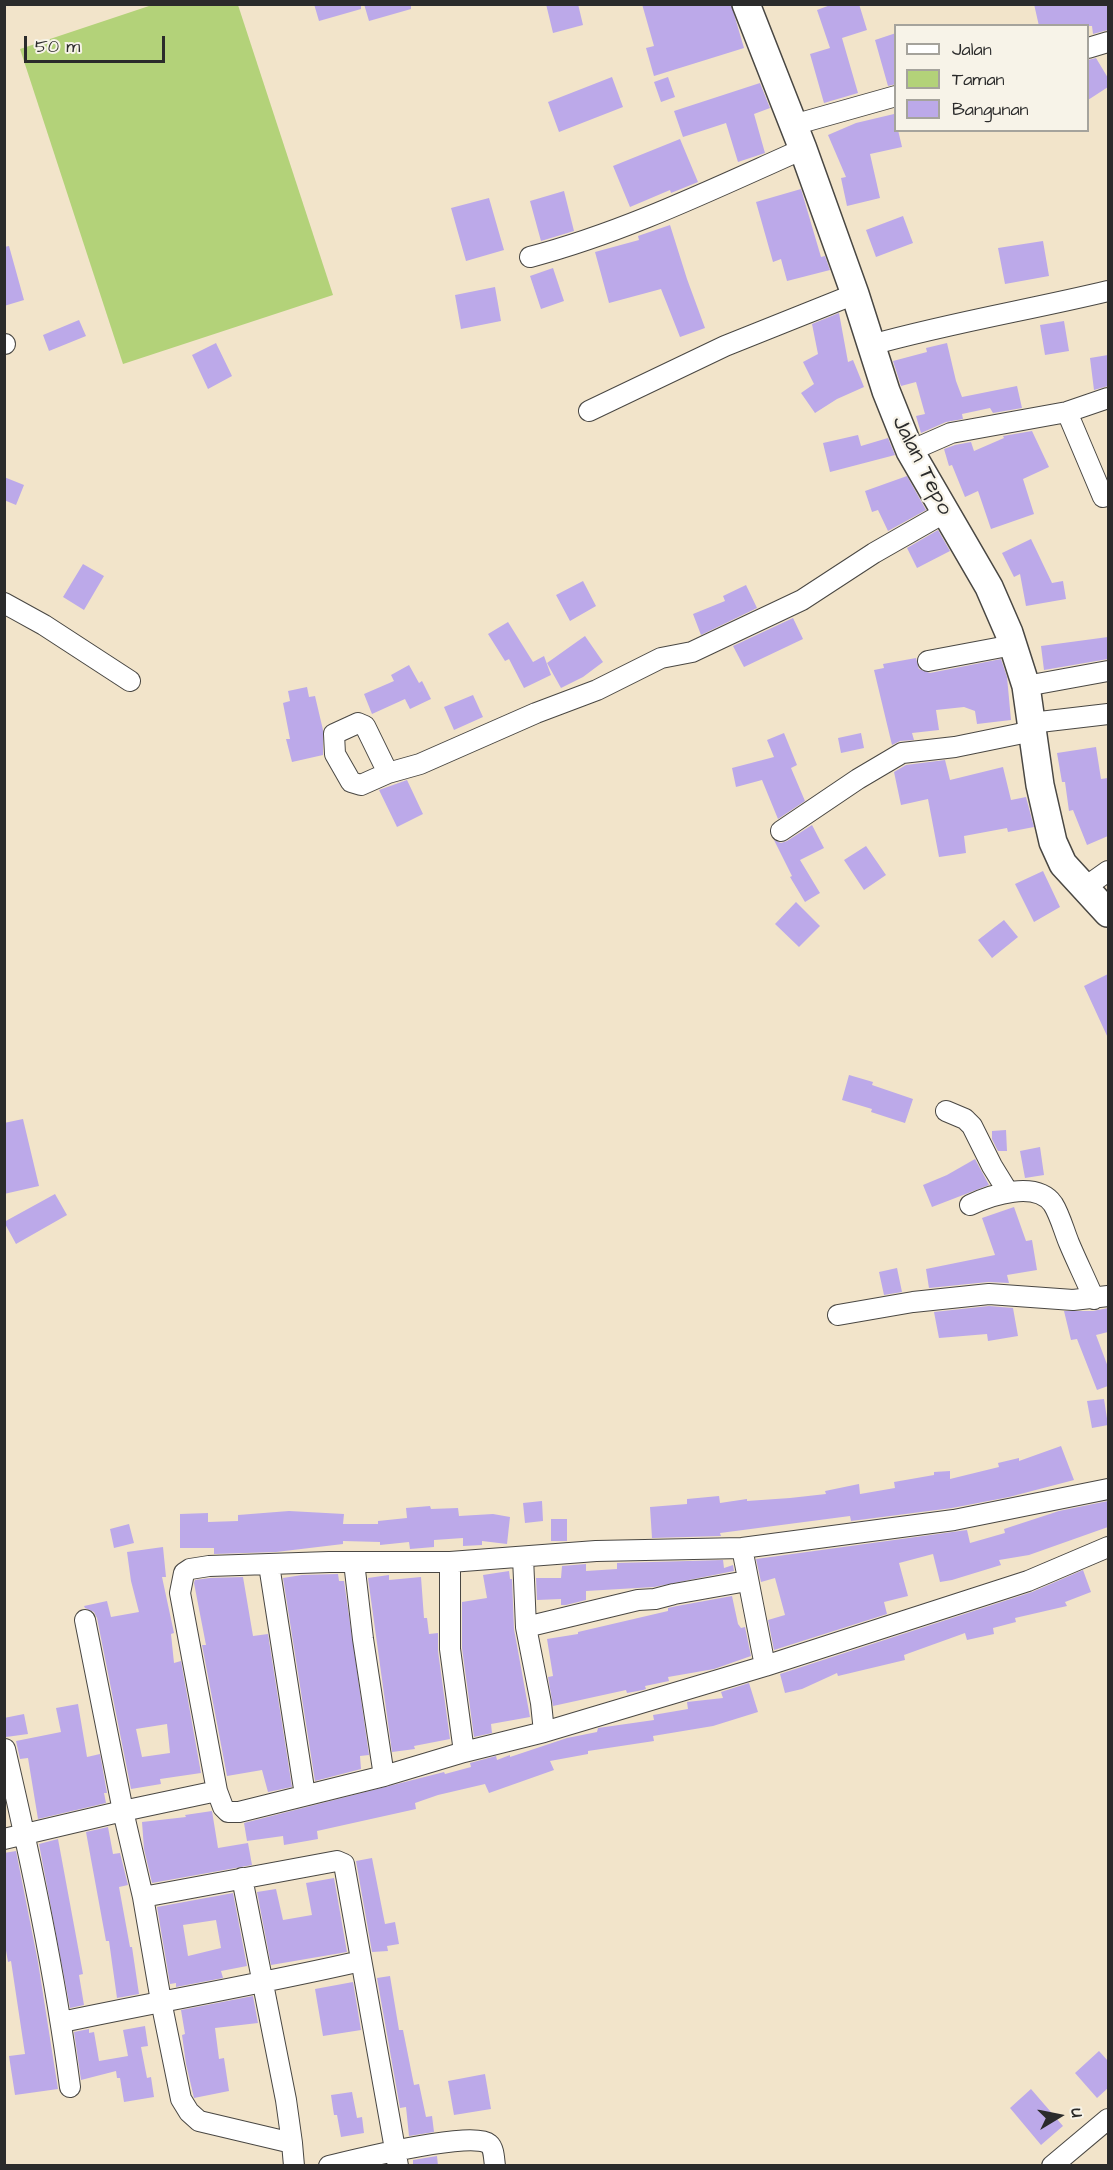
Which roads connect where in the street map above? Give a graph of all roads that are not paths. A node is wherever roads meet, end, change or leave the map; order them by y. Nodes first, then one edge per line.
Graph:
1 (746, 4) edge
2 (1108, 42) edge
3 (1089, 48) edge
4 (894, 97) edge
5 (798, 137) junction
6 (530, 257) dead end
7 (1108, 291) edge
8 (855, 294) junction
9 (871, 345) junction
10 (1108, 398) edge
11 (589, 411) dead end
12 (1067, 412) junction
13 (910, 452) junction
14 (1108, 495) edge
15 (944, 513) junction
16 (4, 603) edge
17 (1013, 645) junction
18 (928, 661) dead end
19 (1108, 670) edge
20 (130, 681) dead end
21 (1026, 686) junction
22 (1108, 714) edge
23 (1032, 727) junction
24 (388, 773) dead end
25 (781, 831) dead end
26 (1108, 871) edge
27 (1084, 888) junction
28 (1108, 913) edge
29 (946, 1112) dead end
30 (1008, 1192) junction
31 (970, 1205) dead end
32 (1101, 1298) edge
33 (838, 1315) dead end
34 (1108, 1489) edge
35 (1108, 1547) edge
36 (742, 1548) junction
37 (524, 1557) junction
38 (354, 1562) junction
39 (450, 1562) junction
40 (269, 1565) junction
41 (747, 1581) junction
42 (85, 1620) dead end
43 (526, 1627) junction
44 (765, 1665) junction
45 (544, 1732) junction
46 (5, 1749) edge
47 (464, 1752) junction
48 (384, 1776) junction
49 (217, 1791) junction
50 (305, 1795) junction
51 (123, 1811) junction
52 (25, 1834) junction
53 (4, 1839) edge
54 (242, 1878) junction
55 (142, 1897) junction
56 (361, 1961) junction
57 (263, 1983) junction
58 (160, 2001) junction
59 (62, 2022) junction
60 (70, 2087) dead end
61 (1108, 2119) edge
62 (292, 2143) junction
63 (396, 2158) edge
64 (294, 2166) edge
65 (329, 2166) edge
66 (495, 2166) edge
67 (1052, 2166) edge

1 - 5 street, Jalan Tepo
2 - 3 street
4 - 5 street
5 - 6 street
5 - 8 street, Jalan Tepo
7 - 9 street
8 - 9 street, Jalan Tepo
8 - 11 street
9 - 13 street, Jalan Tepo
10 - 12 street
12 - 13 street
12 - 14 street
13 - 15 street, Jalan Tepo
15 - 17 street, Jalan Tepo
15 - 24 street
16 - 20 street
17 - 18 street
17 - 21 street, Jalan Tepo
19 - 21 street
21 - 23 street, Jalan Tepo
22 - 23 street
23 - 25 street
23 - 27 street, Jalan Tepo
26 - 27 street
27 - 28 street, Jalan Tepo
29 - 30 street
30 - 31 street
30 - 32 street
32 - 33 street
34 - 36 street
35 - 44 street
36 - 37 street
36 - 41 street
37 - 39 street
37 - 43 street
38 - 39 street
38 - 40 street
38 - 48 street
39 - 47 street
40 - 49 street
40 - 50 street
41 - 43 street
41 - 44 street
42 - 51 street
43 - 45 street
44 - 45 street
45 - 47 street
46 - 52 street
47 - 48 street
48 - 50 street
49 - 50 street
49 - 51 street
51 - 52 street
51 - 55 street
52 - 53 street
52 - 59 street
54 - 55 street
54 - 56 street
54 - 57 street
55 - 58 street
56 - 57 street
56 - 63 street
57 - 58 street
57 - 62 street
58 - 59 street
58 - 62 street
59 - 60 street
61 - 67 street
62 - 64 street
63 - 65 street
63 - 66 street

